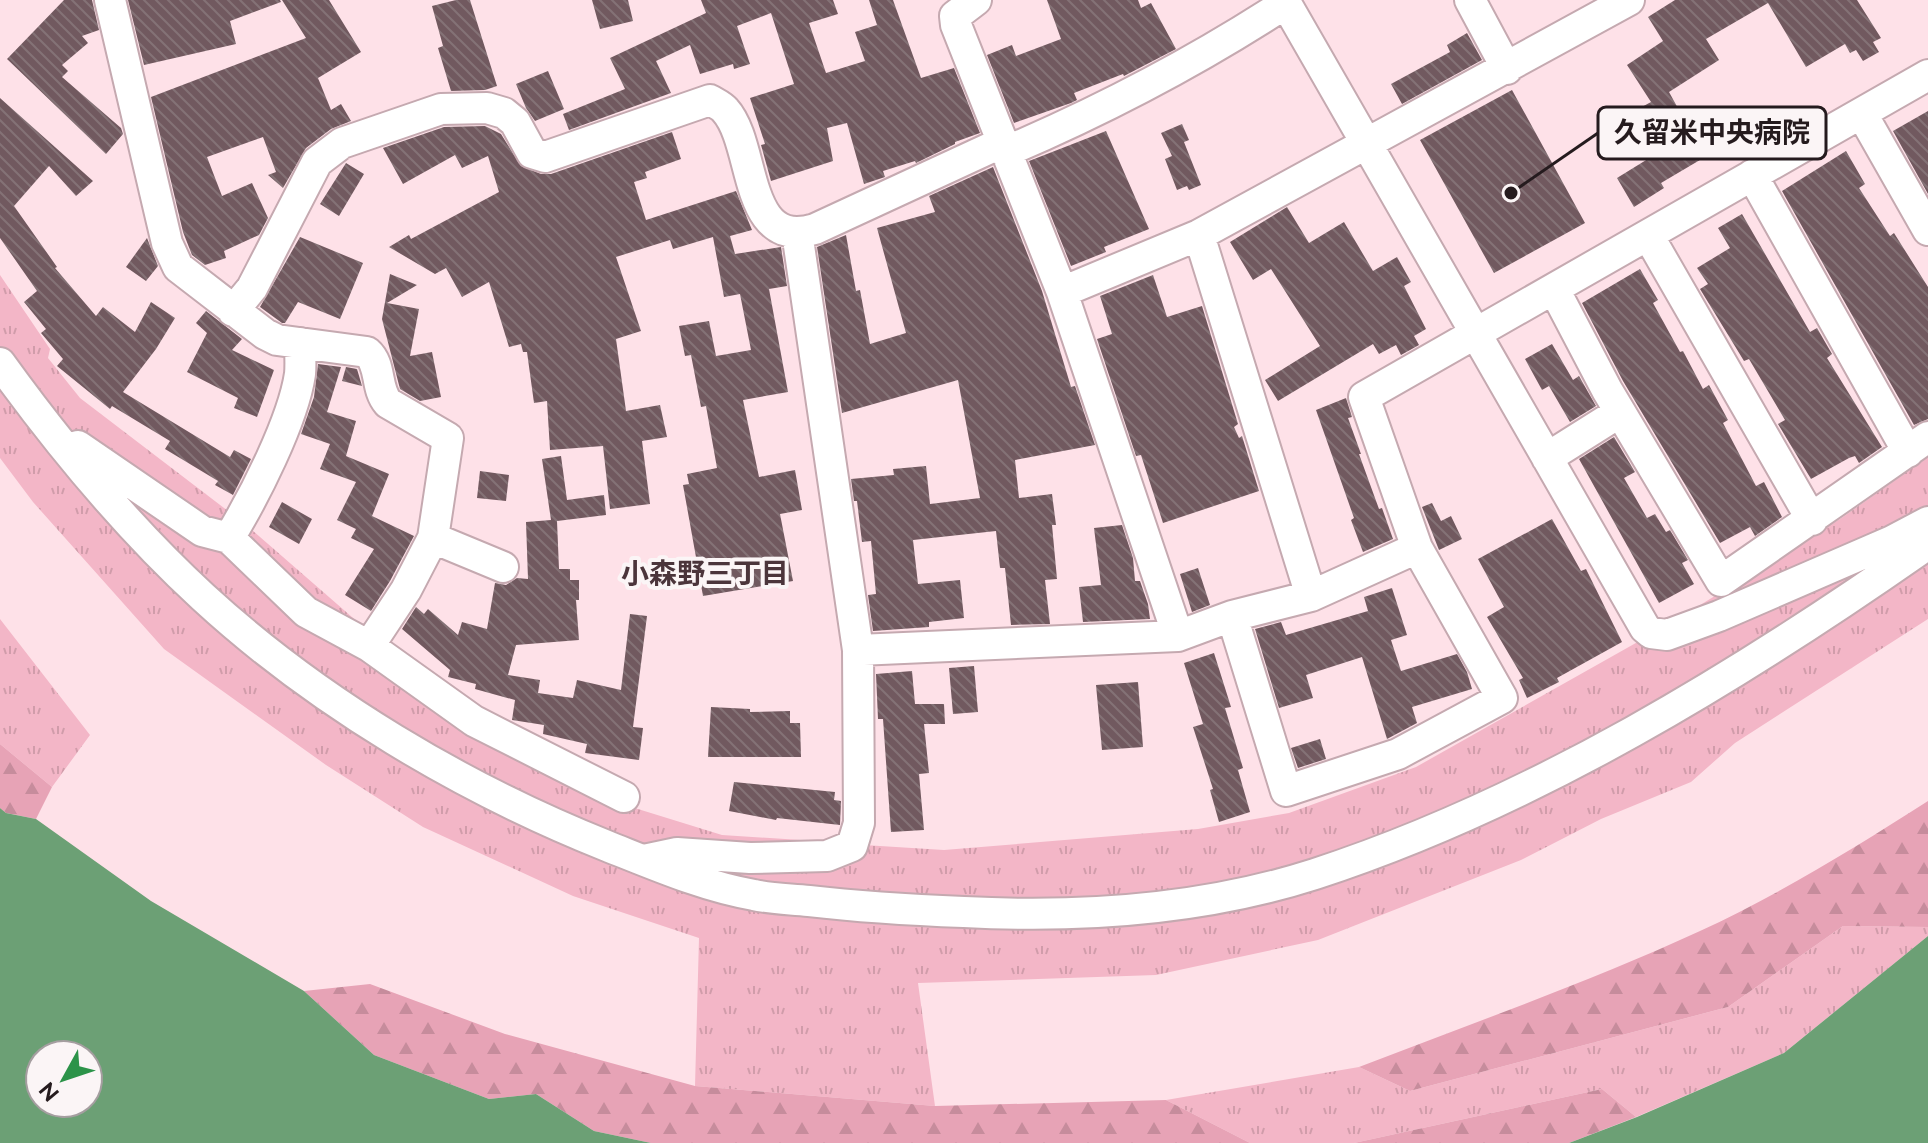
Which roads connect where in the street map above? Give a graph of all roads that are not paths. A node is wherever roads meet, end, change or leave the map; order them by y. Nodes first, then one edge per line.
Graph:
1 (110, 0) edge
2 (976, 0) edge
3 (1470, 0) edge
4 (1629, 0) edge
5 (1285, 1) edge
6 (1507, 69) junction
7 (1928, 75) edge
8 (1862, 114) junction
9 (1366, 144) junction
10 (1003, 148) junction
11 (1752, 175) junction
12 (1928, 230) edge
13 (797, 232) junction
14 (1199, 235) junction
15 (1648, 235) junction
16 (1554, 289) junction
17 (1062, 292) junction
18 (233, 311) junction
19 (1475, 334) junction
20 (300, 343) junction
21 (0, 363) edge
22 (1620, 412) junction
23 (46, 425) junction
24 (1918, 444) edge
25 (1547, 458) junction
26 (1812, 520) junction
27 (1928, 522) edge
28 (229, 538) junction
29 (433, 538) junction
30 (1928, 544) edge
31 (1417, 548) junction
32 (503, 567) dead end
33 (1311, 596) junction
34 (1232, 616) junction
35 (1178, 636) junction
36 (369, 646) junction
37 (858, 650) junction
38 (624, 797) dead end
39 (643, 860) junction

1 - 18 street
2 - 10 street
3 - 6 street
4 - 6 street
5 - 9 street
5 - 10 street
6 - 9 street
7 - 8 street
8 - 11 street
8 - 12 street
9 - 14 street
9 - 19 street
10 - 13 street
10 - 17 street
11 - 15 street
11 - 24 street
13 - 18 street
13 - 37 street
14 - 17 street
14 - 33 street
15 - 16 street
15 - 26 street
16 - 19 street
16 - 22 street
17 - 35 street
18 - 20 street
19 - 25 street
19 - 31 street
20 - 28 street
20 - 29 street
21 - 23 street
22 - 25 street
22 - 26 street
23 - 28 street
23 - 39 street
24 - 26 street
25 - 27 street
28 - 36 street
29 - 32 street
29 - 36 street
30 - 39 street
31 - 33 street
31 - 34 street
33 - 34 street
34 - 35 street
35 - 37 street
36 - 38 street
37 - 39 street

